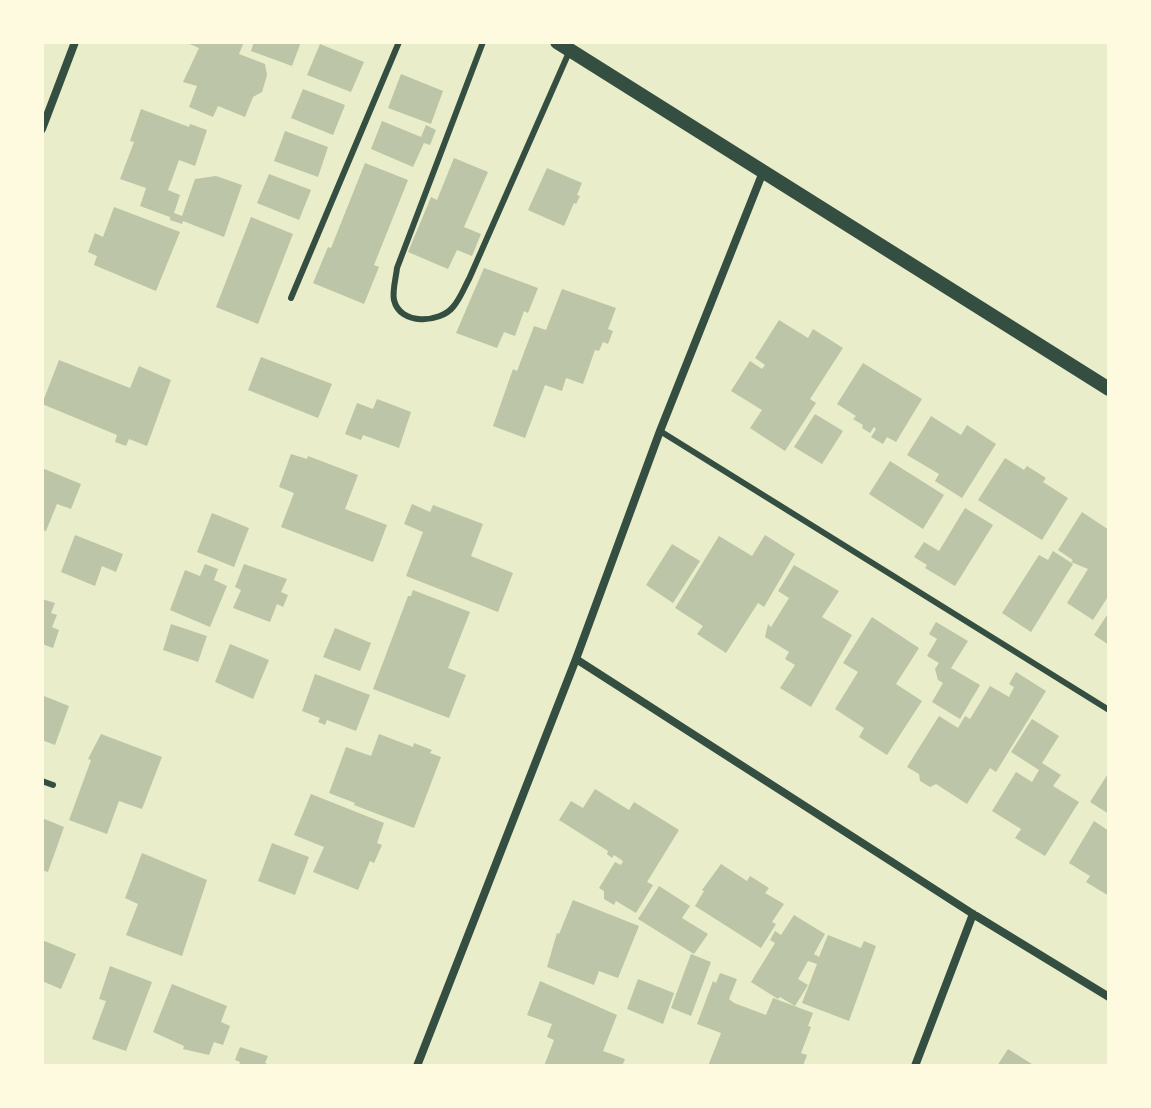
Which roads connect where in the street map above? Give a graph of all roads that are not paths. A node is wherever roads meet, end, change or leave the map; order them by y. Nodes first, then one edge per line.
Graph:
1 (75, 42) edge
2 (399, 42) edge
3 (483, 42) edge
4 (563, 46) edge
5 (42, 129) edge
6 (763, 172) junction
7 (291, 298) dead end
8 (1109, 389) edge
9 (660, 431) junction
10 (576, 659) junction
11 (1109, 710) edge
12 (42, 781) edge
13 (53, 785) dead end
14 (973, 914) junction
15 (1109, 997) edge
16 (417, 1066) edge
17 (915, 1066) edge

1 - 5 street
2 - 7 lane
3 - 4 lane
4 - 6 street
6 - 8 street
6 - 9 street
9 - 10 street
9 - 11 lane
10 - 14 street
10 - 16 street
12 - 13 lane
14 - 15 street
14 - 17 street

